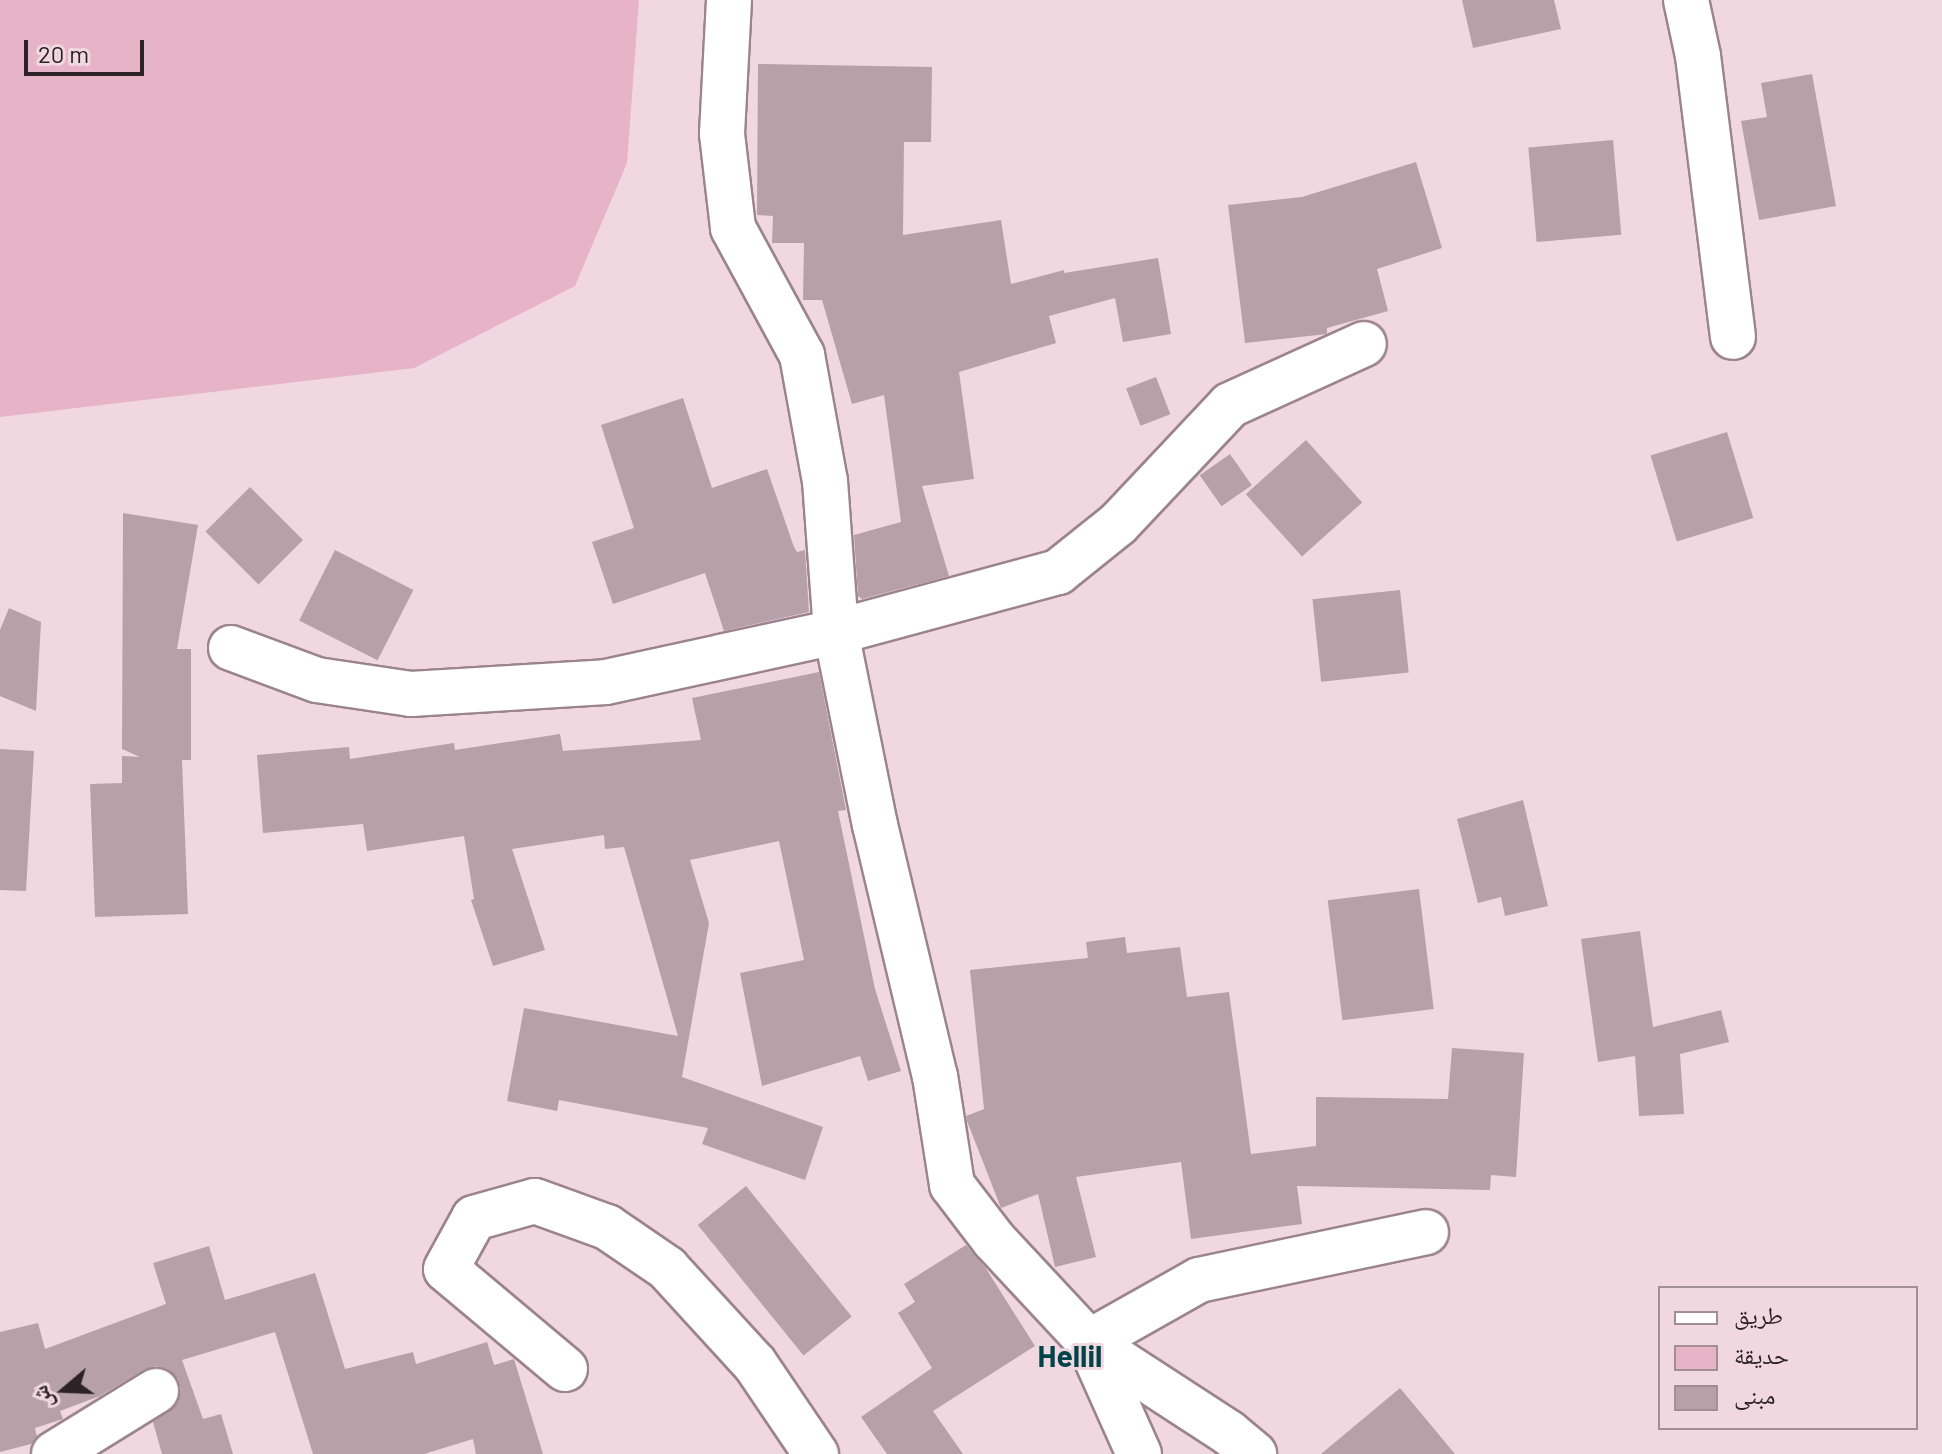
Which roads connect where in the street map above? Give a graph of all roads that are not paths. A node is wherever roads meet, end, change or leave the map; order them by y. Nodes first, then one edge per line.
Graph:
1 (729, 0) edge
2 (1686, 0) edge
3 (1733, 337) dead end
4 (1364, 344) dead end
5 (836, 632) junction
6 (231, 648) dead end
7 (1426, 1232) dead end
8 (1089, 1342) junction
9 (565, 1369) dead end
10 (156, 1391) dead end
11 (54, 1454) edge
12 (816, 1454) edge
13 (1139, 1454) edge
14 (1254, 1454) edge

1 - 5 street
2 - 3 street
4 - 5 street
5 - 6 street
5 - 8 street
7 - 8 street
8 - 13 street
8 - 14 street
9 - 12 street
10 - 11 street

